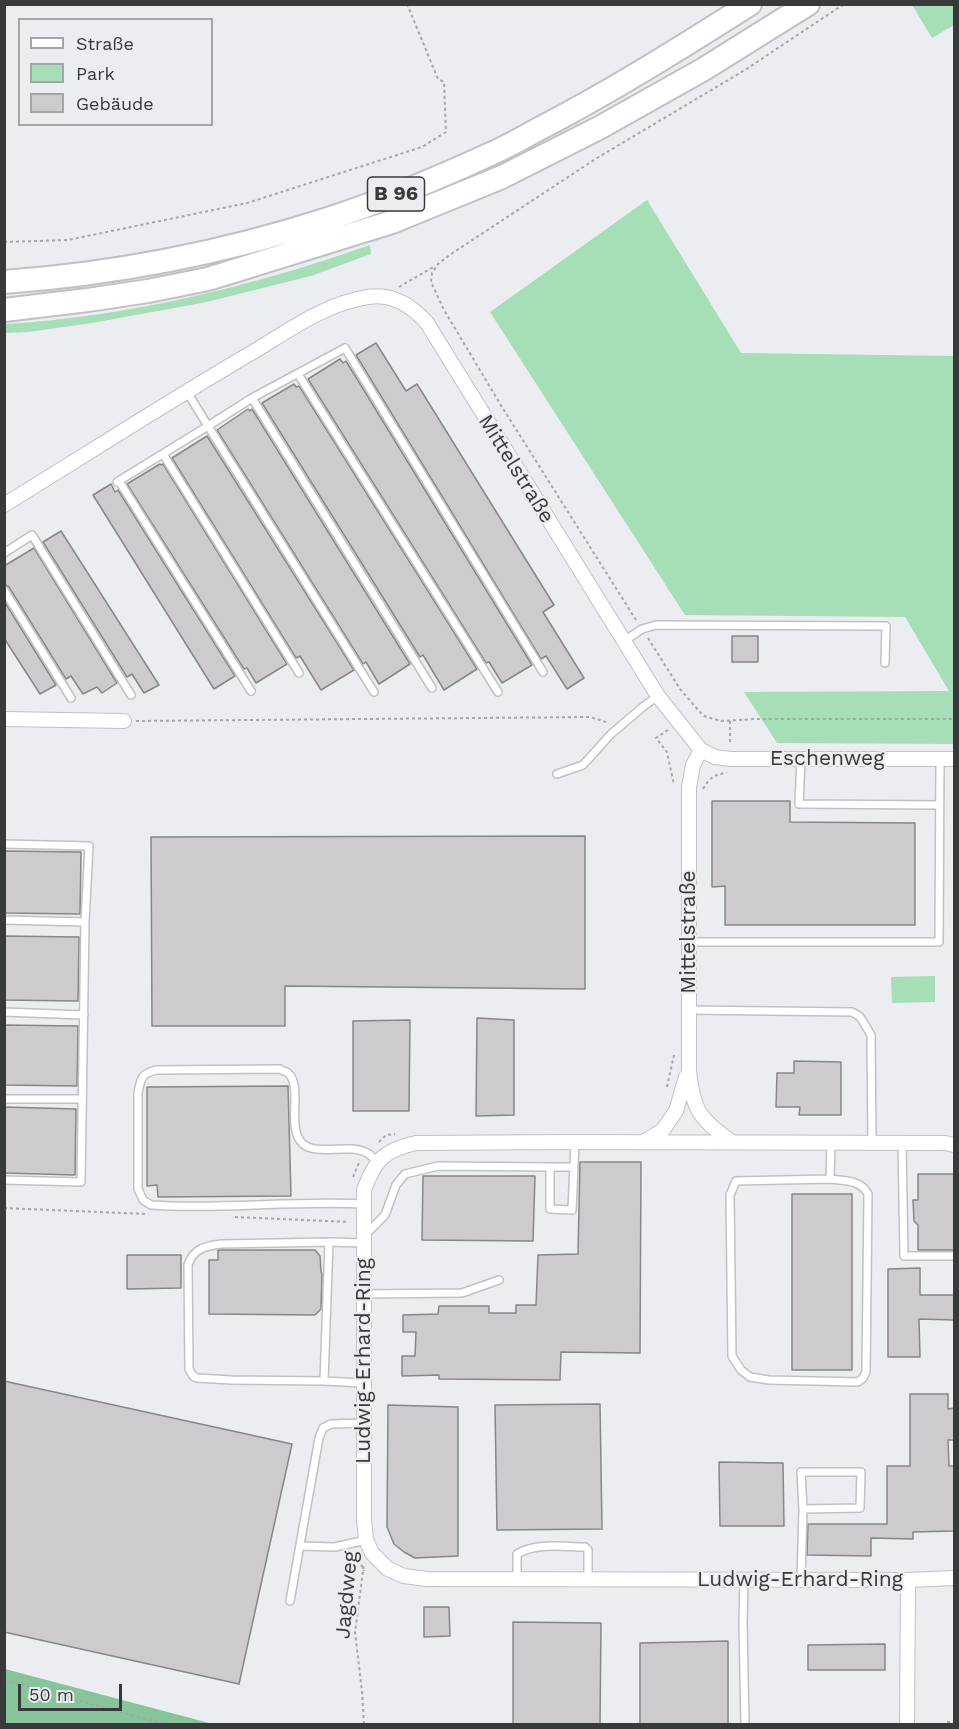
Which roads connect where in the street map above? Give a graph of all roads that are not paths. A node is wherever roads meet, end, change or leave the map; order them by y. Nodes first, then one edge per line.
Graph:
1 (750, 4) edge
2 (808, 4) edge
3 (4, 282) edge
4 (4, 310) edge
5 (298, 374) junction
6 (187, 392) junction
7 (252, 398) junction
8 (208, 426) junction
9 (164, 454) junction
10 (4, 505) edge
11 (4, 553) edge
12 (4, 590) edge
13 (624, 641) junction
14 (885, 663) dead end
15 (543, 672) dead end
16 (299, 673) dead end
17 (432, 688) dead end
18 (251, 692) dead end
19 (374, 692) dead end
20 (498, 692) dead end
21 (131, 695) dead end
22 (658, 696) junction
23 (71, 698) dead end
24 (4, 719) edge
25 (124, 721) road end
26 (701, 750) junction
27 (801, 759) junction
28 (940, 759) junction
29 (954, 759) edge
30 (557, 774) dead end
31 (939, 805) junction
32 (4, 844) edge
33 (4, 920) edge
34 (85, 922) junction
35 (689, 942) junction
36 (688, 1010) junction
37 (4, 1012) edge
38 (84, 1015) junction
39 (688, 1070) junction
40 (4, 1099) edge
41 (82, 1099) junction
42 (575, 1142) junction
43 (643, 1142) junction
44 (732, 1143) junction
45 (831, 1143) junction
46 (872, 1143) junction
47 (902, 1143) junction
48 (954, 1145) edge
49 (372, 1157) junction
50 (550, 1167) junction
51 (574, 1167) junction
52 (830, 1179) junction
53 (4, 1180) edge
54 (357, 1204) junction
55 (364, 1239) junction
56 (329, 1242) junction
57 (954, 1256) edge
58 (499, 1280) dead end
59 (363, 1293) junction
60 (324, 1381) junction
61 (363, 1383) junction
62 (363, 1423) junction
63 (803, 1509) junction
64 (360, 1541) junction
65 (300, 1546) junction
66 (517, 1578) junction
67 (954, 1578) edge
68 (588, 1579) junction
69 (744, 1579) junction
70 (801, 1579) junction
71 (908, 1580) junction
72 (290, 1601) dead end
73 (744, 1725) edge
74 (907, 1725) edge

1 - 3 highway, B 96
2 - 4 highway, B 96
5 - 7 lane
5 - 15 lane
5 - 20 lane
6 - 8 lane
6 - 10 street, Mittelstraße
6 - 13 street, Mittelstraße
7 - 8 lane
7 - 17 lane
8 - 9 lane
8 - 19 lane
9 - 16 lane
9 - 18 lane
11 - 21 lane
12 - 23 lane
13 - 14 lane
13 - 22 street, Mittelstraße
22 - 26 street, Mittelstraße
22 - 30 lane
24 - 25 street
26 - 27 street, Eschenweg
26 - 35 street, Mittelstraße
27 - 28 street, Eschenweg
27 - 31 lane
28 - 29 street, Eschenweg
28 - 31 lane
31 - 35 lane
32 - 34 lane
33 - 34 lane
34 - 38 lane
35 - 36 street, Mittelstraße
36 - 39 street, Mittelstraße
36 - 46 lane
37 - 38 lane
38 - 41 lane
39 - 43 street, Mittelstraße
39 - 44 street, Mittelstraße
40 - 41 lane
41 - 53 lane
42 - 43 street, Ludwig-Erhard-Ring
42 - 49 street, Ludwig-Erhard-Ring
42 - 51 lane
43 - 44 street, Ludwig-Erhard-Ring
44 - 45 street, Ludwig-Erhard-Ring
45 - 46 street, Ludwig-Erhard-Ring
45 - 52 lane
46 - 47 street, Ludwig-Erhard-Ring
47 - 48 street, Ludwig-Erhard-Ring
47 - 57 lane
49 - 54 street, Ludwig-Erhard-Ring
49 - 54 lane
50 - 51 lane
50 - 51 lane
50 - 55 lane
52 - 52 lane
54 - 55 street, Ludwig-Erhard-Ring
55 - 56 lane
55 - 59 street, Ludwig-Erhard-Ring
56 - 60 lane
56 - 60 lane
58 - 59 lane
59 - 61 street, Ludwig-Erhard-Ring
60 - 61 lane
61 - 62 street, Ludwig-Erhard-Ring
62 - 64 street, Ludwig-Erhard-Ring
62 - 65 lane
63 - 63 lane
63 - 70 lane
64 - 65 lane
64 - 66 street, Ludwig-Erhard-Ring
65 - 72 lane
66 - 68 street, Ludwig-Erhard-Ring
66 - 68 lane
67 - 71 street, Ludwig-Erhard-Ring
68 - 69 street, Ludwig-Erhard-Ring
69 - 70 street, Ludwig-Erhard-Ring
69 - 73 lane
70 - 71 street, Ludwig-Erhard-Ring
71 - 74 street

